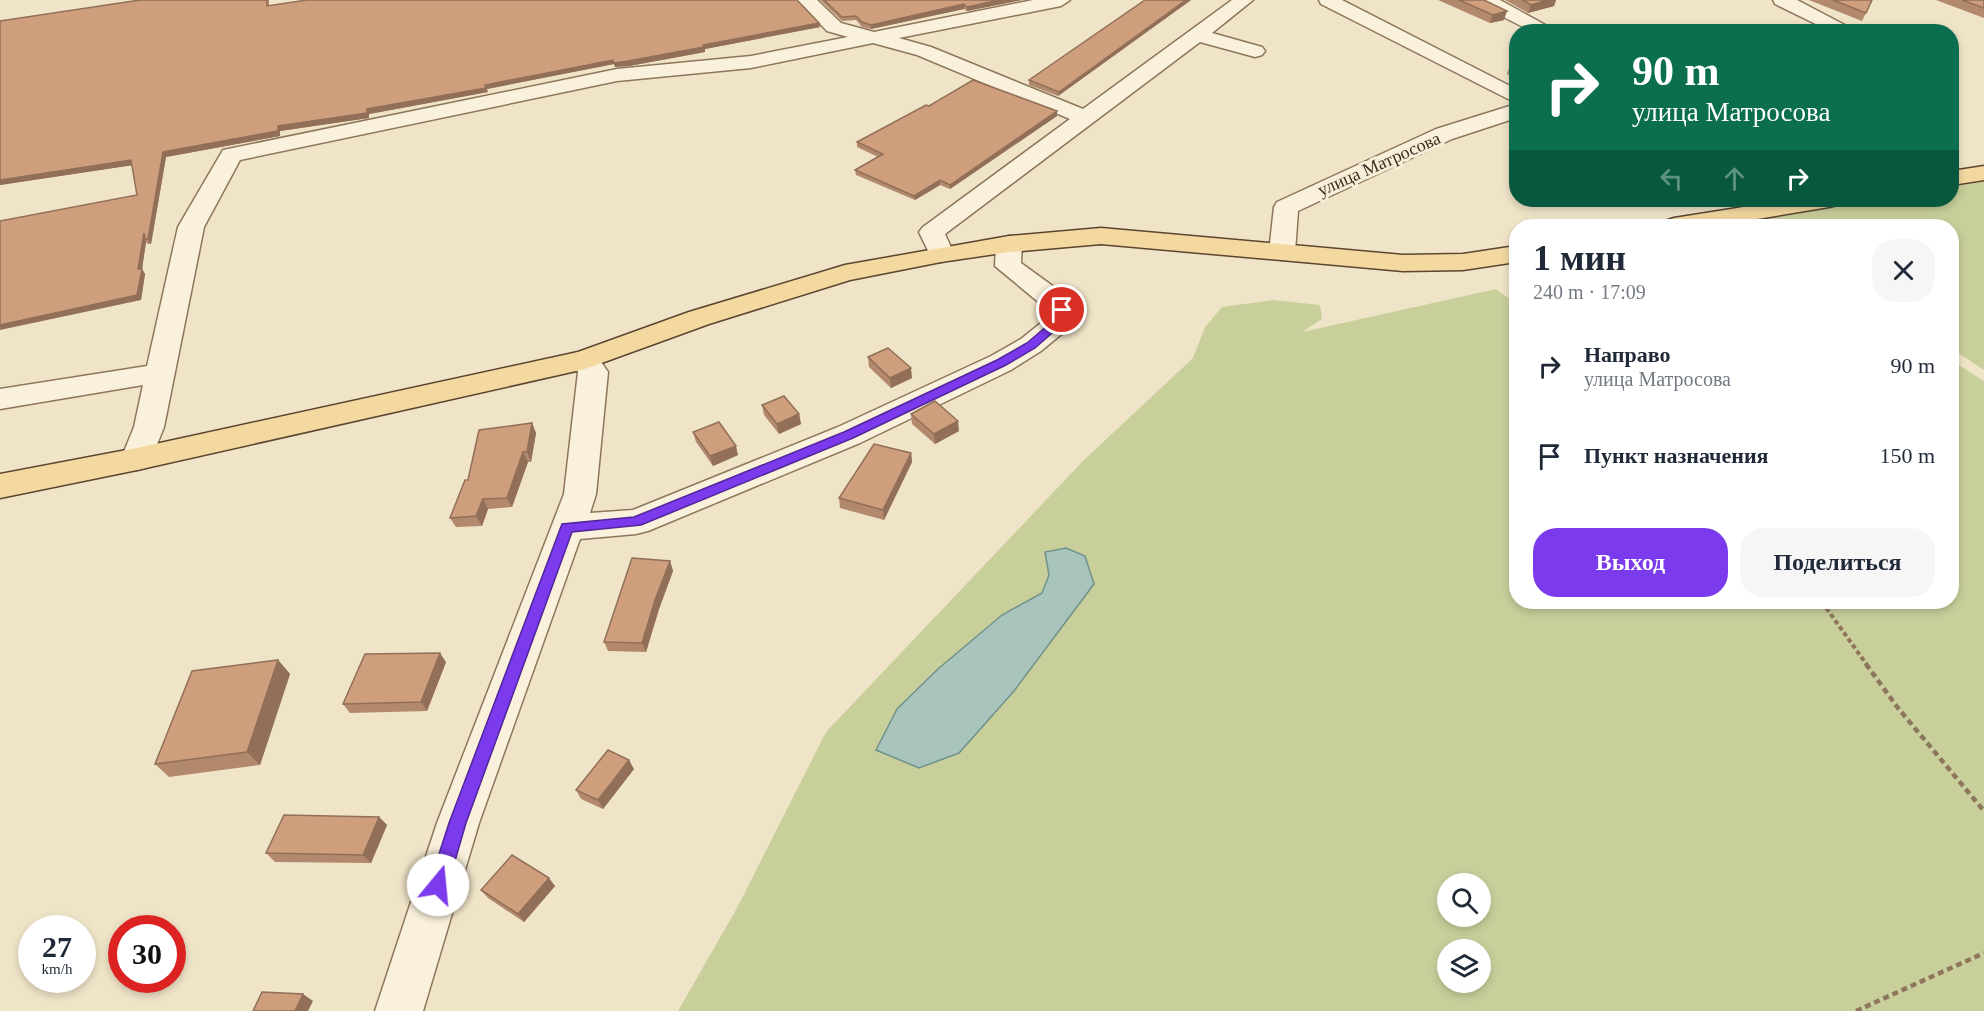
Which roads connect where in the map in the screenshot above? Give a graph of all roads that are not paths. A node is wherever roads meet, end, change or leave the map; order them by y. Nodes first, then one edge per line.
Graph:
1 (806, 0) edge
2 (1061, 0) edge
3 (1244, 0) edge
4 (1328, 0) edge
5 (1485, 0) edge
6 (1782, 0) edge
7 (1533, 24) edge
8 (1832, 24) edge
9 (1198, 34) junction
10 (869, 38) junction
11 (1255, 51) dead end
12 (1509, 94) edge
13 (1509, 113) edge
14 (1086, 118) junction
15 (1984, 172) edge
16 (1959, 177) edge
17 (1787, 207) edge
18 (1716, 219) edge
19 (1009, 244) junction
20 (1282, 252) junction
21 (942, 254) junction
22 (1509, 255) edge
23 (585, 360) junction
24 (160, 374) junction
25 (0, 399) edge
26 (137, 459) junction
27 (0, 486) edge
28 (567, 527) junction
29 (399, 1011) edge

1 - 10 street
2 - 10 street
3 - 9 street
4 - 12 street
5 - 7 street
6 - 8 street
9 - 11 street
9 - 14 street
10 - 14 street
10 - 24 street
13 - 20 street, улица Матросова
14 - 21 street
15 - 16 main road
17 - 18 main road
19 - 20 main road
19 - 21 main road
19 - 28 street
20 - 22 main road
21 - 23 main road
23 - 26 main road
23 - 28 street
24 - 25 street
24 - 26 street
26 - 27 main road
28 - 29 street

